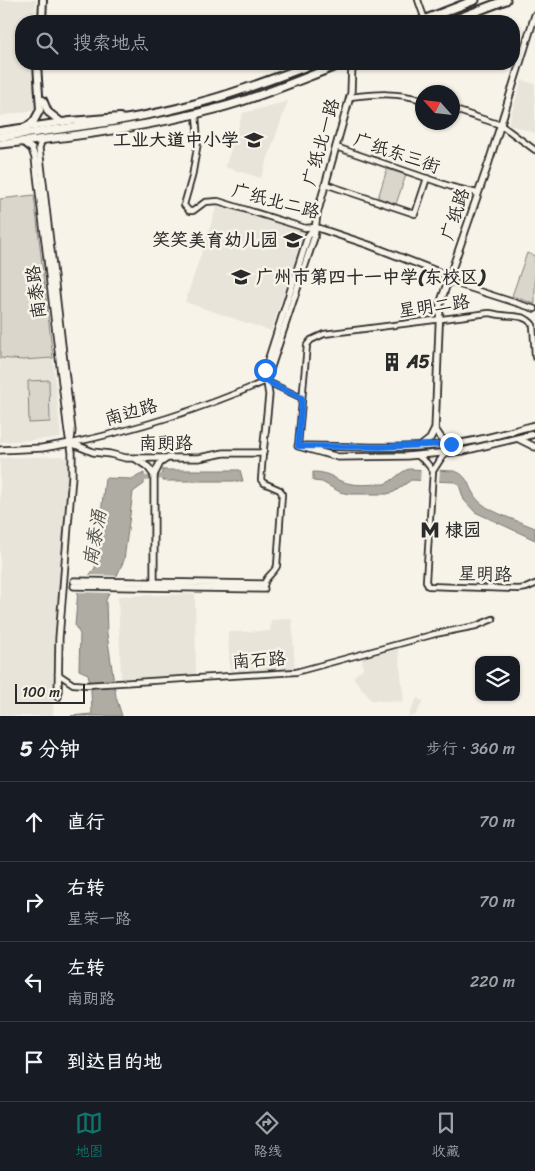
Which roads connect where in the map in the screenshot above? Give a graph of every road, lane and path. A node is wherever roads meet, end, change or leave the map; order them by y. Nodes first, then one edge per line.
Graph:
1 (42, 0) edge
2 (418, 0) edge
3 (474, 0) edge
4 (506, 0) edge
5 (41, 15) edge
6 (422, 15) edge
7 (436, 15) edge
8 (467, 15) edge
9 (535, 15) edge
10 (520, 64) edge
11 (38, 70) edge
12 (39, 70) edge
13 (296, 70) edge
14 (325, 70) edge
15 (352, 70) edge
16 (518, 70) edge
17 (350, 98) junction
18 (415, 98) edge
19 (460, 112) edge
20 (196, 114) junction
21 (134, 117) junction
22 (62, 122) junction
23 (501, 125) junction
24 (26, 128) junction
25 (0, 131) edge
26 (0, 137) edge
27 (42, 139) junction
28 (23, 142) junction
29 (0, 144) edge
30 (336, 147) junction
31 (535, 150) edge
32 (427, 178) junction
33 (325, 184) junction
34 (478, 193) junction
35 (315, 227) junction
36 (449, 277) junction
37 (535, 309) edge
38 (439, 319) junction
39 (535, 357) edge
40 (266, 381) junction
41 (302, 398) junction
42 (535, 425) edge
43 (435, 429) junction
44 (535, 434) edge
45 (495, 435) junction
46 (516, 438) junction
47 (71, 443) junction
48 (497, 443) junction
49 (452, 444) junction
50 (298, 446) junction
51 (421, 446) junction
52 (535, 447) edge
53 (0, 450) edge
54 (263, 453) junction
55 (444, 454) junction
56 (418, 456) junction
57 (133, 458) junction
58 (169, 458) junction
59 (432, 468) junction
60 (154, 476) junction
61 (74, 584) dead end
62 (535, 584) edge
63 (154, 585) junction
64 (264, 586) joint
65 (493, 619) dead end
66 (58, 674) junction
67 (58, 696) dead end

1 - 5 main road
2 - 6 street
3 - 7 main road
4 - 8 main road
9 - 10 street, 广纸路
11 - 24 main road
12 - 22 main road
13 - 21 main road
14 - 20 main road
15 - 17 street, 广纸北一路
16 - 23 street, 广纸路
17 - 18 street
17 - 30 street, 广纸北一路
19 - 23 street
20 - 27 main road
20 - 35 street, 广纸北二路
21 - 22 main road
21 - 26 main road
22 - 24 main road
23 - 31 street
23 - 34 street, 广纸路
24 - 25 main road
27 - 28 main road
27 - 47 street, 南泰路
28 - 29 main road
28 - 47 street, 南泰路
30 - 32 street, 广纸东三街
30 - 33 street, 广纸北一路
32 - 33 street
32 - 34 street, 广纸东三街
33 - 35 street, 广纸北一路
34 - 36 street, 广纸路
35 - 36 street, 广纸北二路
35 - 40 street, 广纸北一路
36 - 37 street
36 - 38 street, 广纸路
38 - 39 street, 星明二路
38 - 41 street, 星明二路
38 - 43 street, 广纸路
40 - 41 street
40 - 47 street, 南边路
40 - 54 street, 广纸北一路
41 - 50 street
42 - 45 street
43 - 49 street
43 - 51 street
44 - 46 street
45 - 48 street
45 - 49 street
46 - 48 street
46 - 52 street
47 - 53 street, 南边路
47 - 57 street, 南朗路
47 - 66 street, 南泰路
48 - 55 street
49 - 51 street
50 - 51 street
50 - 56 street
54 - 58 street, 南朗路
54 - 64 street
55 - 56 street
55 - 59 street
56 - 59 street
57 - 58 street, 南朗路
57 - 60 street
58 - 60 street
59 - 62 street, 星明路
60 - 63 street
61 - 63 street
63 - 64 street
65 - 66 street, 南石路
66 - 67 street, 南泰路

